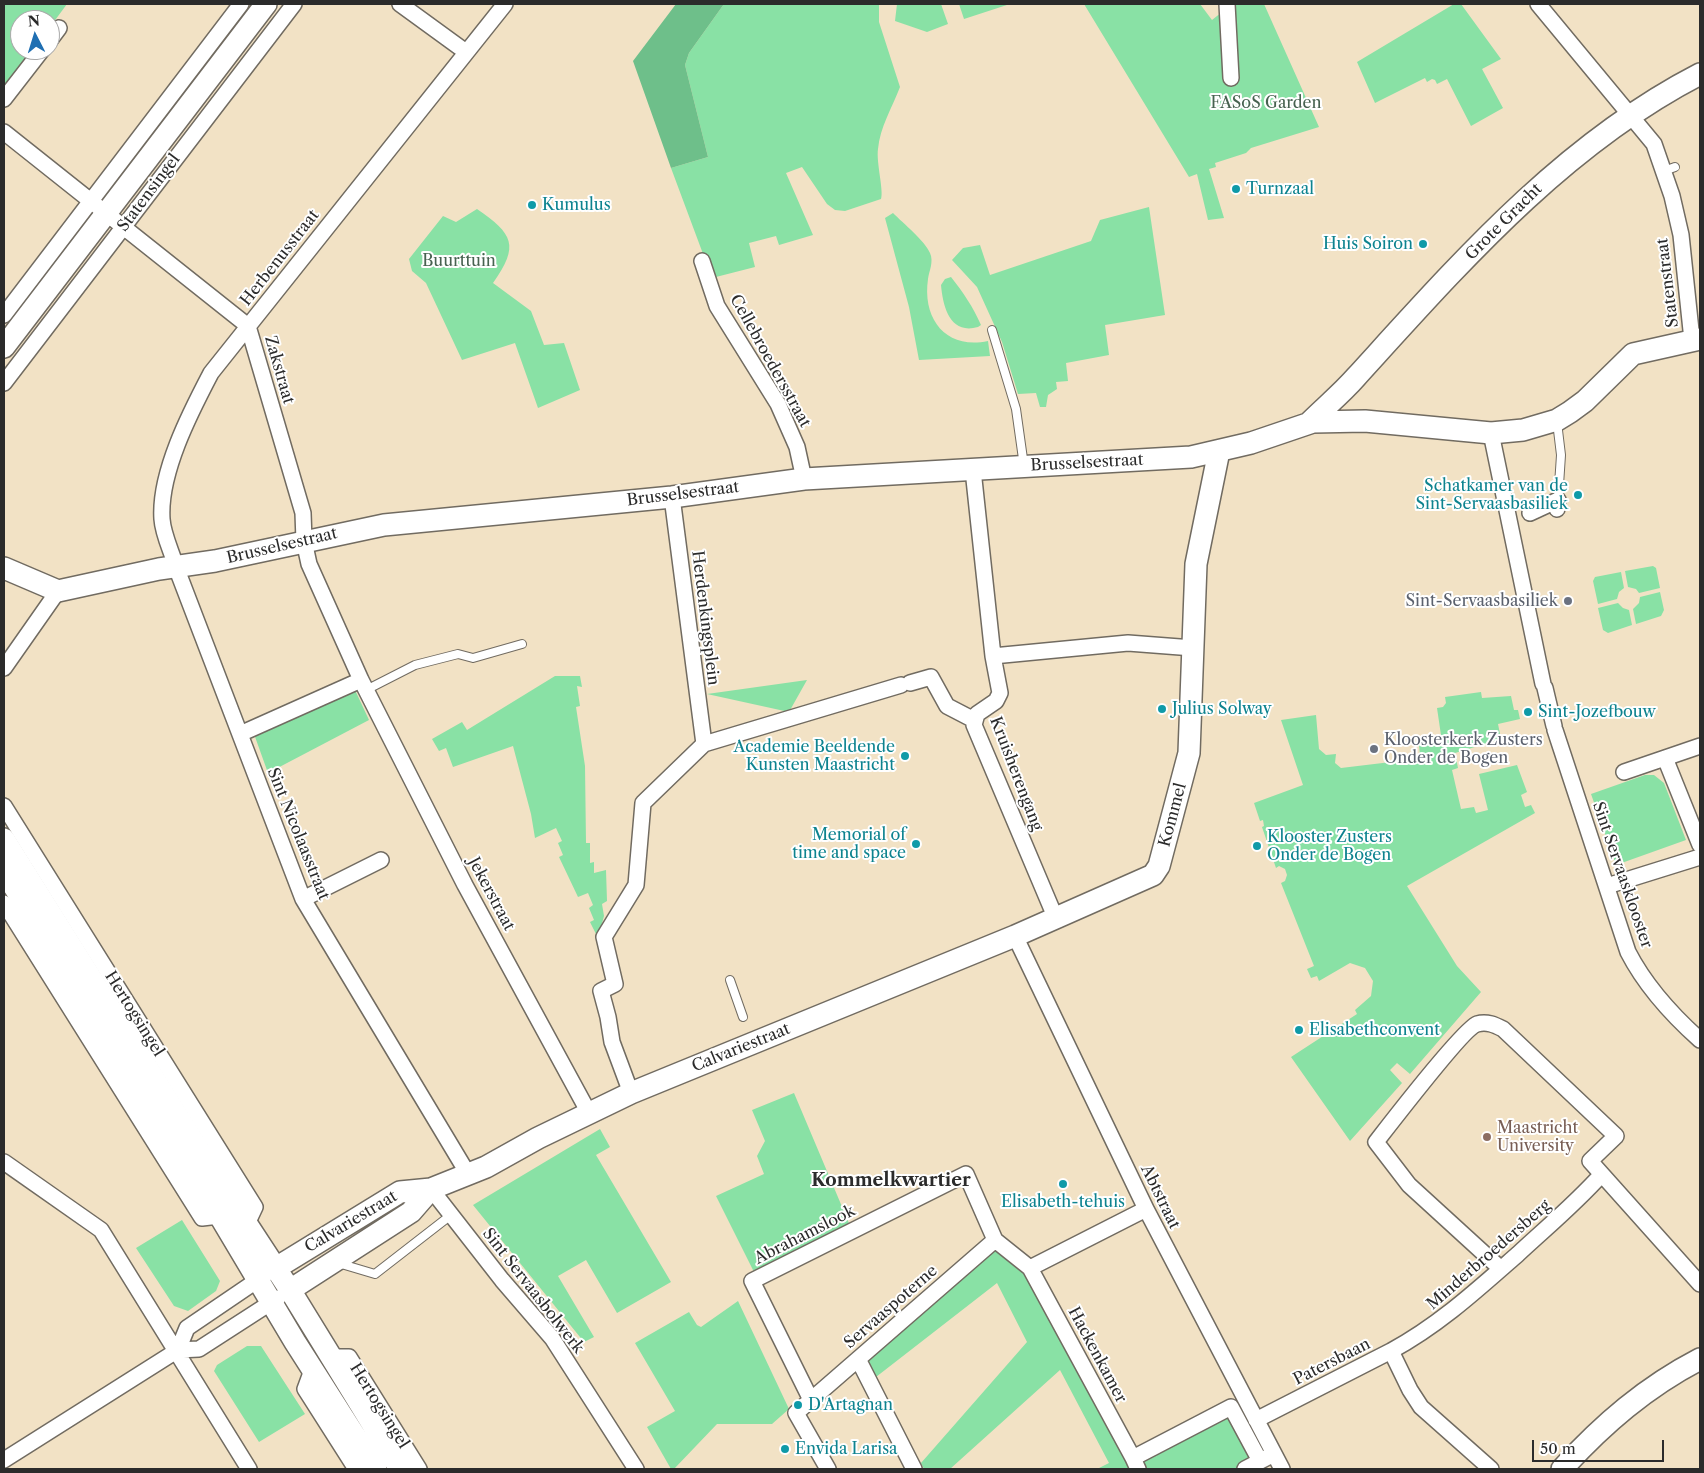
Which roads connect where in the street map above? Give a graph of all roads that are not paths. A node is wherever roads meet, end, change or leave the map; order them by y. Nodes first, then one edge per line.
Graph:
1 (241, 4) edge
2 (266, 4) edge
3 (294, 4) edge
4 (400, 4) edge
5 (505, 4) edge
6 (1227, 4) edge
7 (1538, 4) edge
8 (466, 52) junction
9 (34, 60) edge
10 (1700, 74) edge
11 (1231, 78) dead end
12 (4, 99) edge
13 (1630, 116) junction
14 (4, 132) edge
15 (98, 208) junction
16 (123, 227) junction
17 (702, 261) dead end
18 (4, 315) edge
19 (248, 326) junction
20 (992, 330) dead end
21 (1696, 339) edge
22 (4, 347) edge
23 (4, 383) edge
24 (1334, 400) joint
25 (1556, 420) junction
26 (1310, 422) junction
27 (1491, 433) junction
28 (1219, 451) junction
29 (1024, 466) junction
30 (973, 470) junction
31 (804, 479) junction
32 (672, 497) junction
33 (1558, 505) joint
34 (1530, 513) dead end
35 (304, 541) junction
36 (176, 567) junction
37 (4, 568) edge
38 (58, 592) junction
39 (522, 644) dead end
40 (1193, 648) junction
41 (993, 656) junction
42 (4, 668) edge
43 (364, 685) junction
44 (974, 720) junction
45 (240, 734) junction
46 (704, 744) junction
47 (1700, 746) edge
48 (1665, 758) junction
49 (1624, 772) dead end
50 (4, 806) edge
51 (4, 839) edge
52 (1700, 845) edge
53 (1700, 857) edge
54 (381, 860) dead end
55 (4, 871) edge
56 (1607, 886) junction
57 (303, 899) junction
58 (4, 903) edge
59 (1056, 919) junction
60 (1018, 935) junction
61 (730, 980) dead end
62 (743, 1017) dead end
63 (1700, 1040) edge
64 (631, 1093) junction
65 (588, 1113) junction
66 (4, 1162) edge
67 (468, 1174) junction
68 (1601, 1175) junction
69 (431, 1189) junction
70 (1146, 1209) junction
71 (451, 1215) junction
72 (219, 1216) junction
73 (247, 1224) junction
74 (994, 1240) junction
75 (334, 1262) junction
76 (276, 1268) junction
77 (1030, 1268) junction
78 (1501, 1269) junction
79 (257, 1280) junction
80 (1700, 1284) edge
81 (290, 1290) junction
82 (271, 1303) junction
83 (178, 1350) junction
84 (1391, 1351) junction
85 (331, 1358) junction
86 (858, 1359) junction
87 (1700, 1359) edge
88 (312, 1370) junction
89 (811, 1400) junction
90 (1256, 1420) junction
91 (1274, 1454) junction
92 (4, 1460) edge
93 (1260, 1461) junction
94 (247, 1463) edge
95 (1135, 1464) edge
96 (356, 1469) edge
97 (376, 1469) edge
98 (400, 1469) edge
99 (419, 1469) edge
100 (636, 1469) edge
101 (828, 1469) edge
102 (914, 1469) edge
103 (1245, 1469) edge
104 (1282, 1469) edge
105 (1491, 1469) edge
106 (1562, 1469) edge

1 - 15 street, Statensingel
2 - 15 street, Statensingel
3 - 16 street, Statensingel
4 - 8 street
5 - 8 street, Herbenusstraat
6 - 11 street
7 - 13 street, Statenstraat
8 - 19 street, Herbenusstraat
9 - 12 street
10 - 13 street, Grote Gracht
13 - 21 street, Statenstraat
13 - 24 street, Grote Gracht
14 - 15 street, Zakstraat
15 - 16 street, Zakstraat
15 - 18 street, Statensingel
15 - 22 street, Statensingel
16 - 19 street, Zakstraat
16 - 23 street, Statensingel
17 - 31 street, Cellebroedersstraat
19 - 35 street, Zakstraat
19 - 36 street, Herbenusstraat
20 - 29 lane
21 - 25 street, Brusselsestraat
24 - 26 street, Brusselsestraat
25 - 27 street, Brusselsestraat
25 - 33 lane
26 - 27 street, Brusselsestraat
26 - 28 street, Brusselsestraat
27 - 56 street, Sint Servaasklooster
28 - 29 street, Brusselsestraat
28 - 40 street, Kommel
29 - 30 street, Brusselsestraat
30 - 31 street, Brusselsestraat
30 - 41 street, Kruisherengang
31 - 32 street, Brusselsestraat
32 - 35 street, Brusselsestraat
32 - 46 street, Herdenkingsplein
33 - 34 street
35 - 36 street, Brusselsestraat
35 - 43 street, Jekerstraat
36 - 38 street, Brusselsestraat
36 - 45 street, Sint Nicolaasstraat
37 - 38 street
38 - 42 street
39 - 43 lane
40 - 41 street
40 - 59 street, Kommel
41 - 44 street, Kruisherengang
43 - 45 street
43 - 65 street, Jekerstraat
44 - 46 street
44 - 59 street, Kruisherengang
45 - 57 street, Sint Nicolaasstraat
46 - 64 street
47 - 48 street
48 - 49 street
48 - 52 street
50 - 73 street, Hertogsingel
51 - 73 street, Hertogsingel
53 - 56 street
54 - 57 street
55 - 72 street
56 - 63 street, Sint Servaasklooster
57 - 67 street, Sint Nicolaasstraat
58 - 72 street
59 - 60 street, Calvariestraat
60 - 64 street, Calvariestraat
60 - 70 street, Abtstraat
61 - 62 lane
64 - 65 street, Calvariestraat
65 - 67 street, Calvariestraat
66 - 83 street
67 - 69 street, Calvariestraat
68 - 78 street, Minderbroedersberg
68 - 78 street
68 - 80 street
69 - 71 street, Sint Servaasbolwerk
69 - 75 street, Calvariestraat
69 - 76 street, Calvariestraat
70 - 77 street
70 - 90 street, Abtstraat
71 - 75 lane
71 - 100 street, Sint Servaasbolwerk
72 - 79 street
73 - 76 street, Hertogsingel
74 - 77 street, Hackenkamer
74 - 86 street, Servaaspoterne
74 - 89 street, Abrahamslook
75 - 81 street, Calvariestraat
76 - 79 street
76 - 81 street, Hertogsingel
77 - 95 street, Hackenkamer
78 - 84 street, Minderbroedersberg
79 - 82 street
79 - 83 street
81 - 82 street
81 - 85 street, Hertogsingel
82 - 83 street
82 - 88 street
83 - 92 street
83 - 94 street
84 - 90 street, Patersbaan
84 - 105 street, Patersbaan
85 - 98 street, Hertogsingel
85 - 99 street, Hertogsingel
86 - 89 street, Servaaspoterne
86 - 102 street
87 - 106 street
88 - 96 street
88 - 97 street
89 - 101 street, Servaaspoterne
90 - 91 street, Abtstraat
91 - 93 street
91 - 104 street, Abtstraat
93 - 95 street
93 - 103 street

